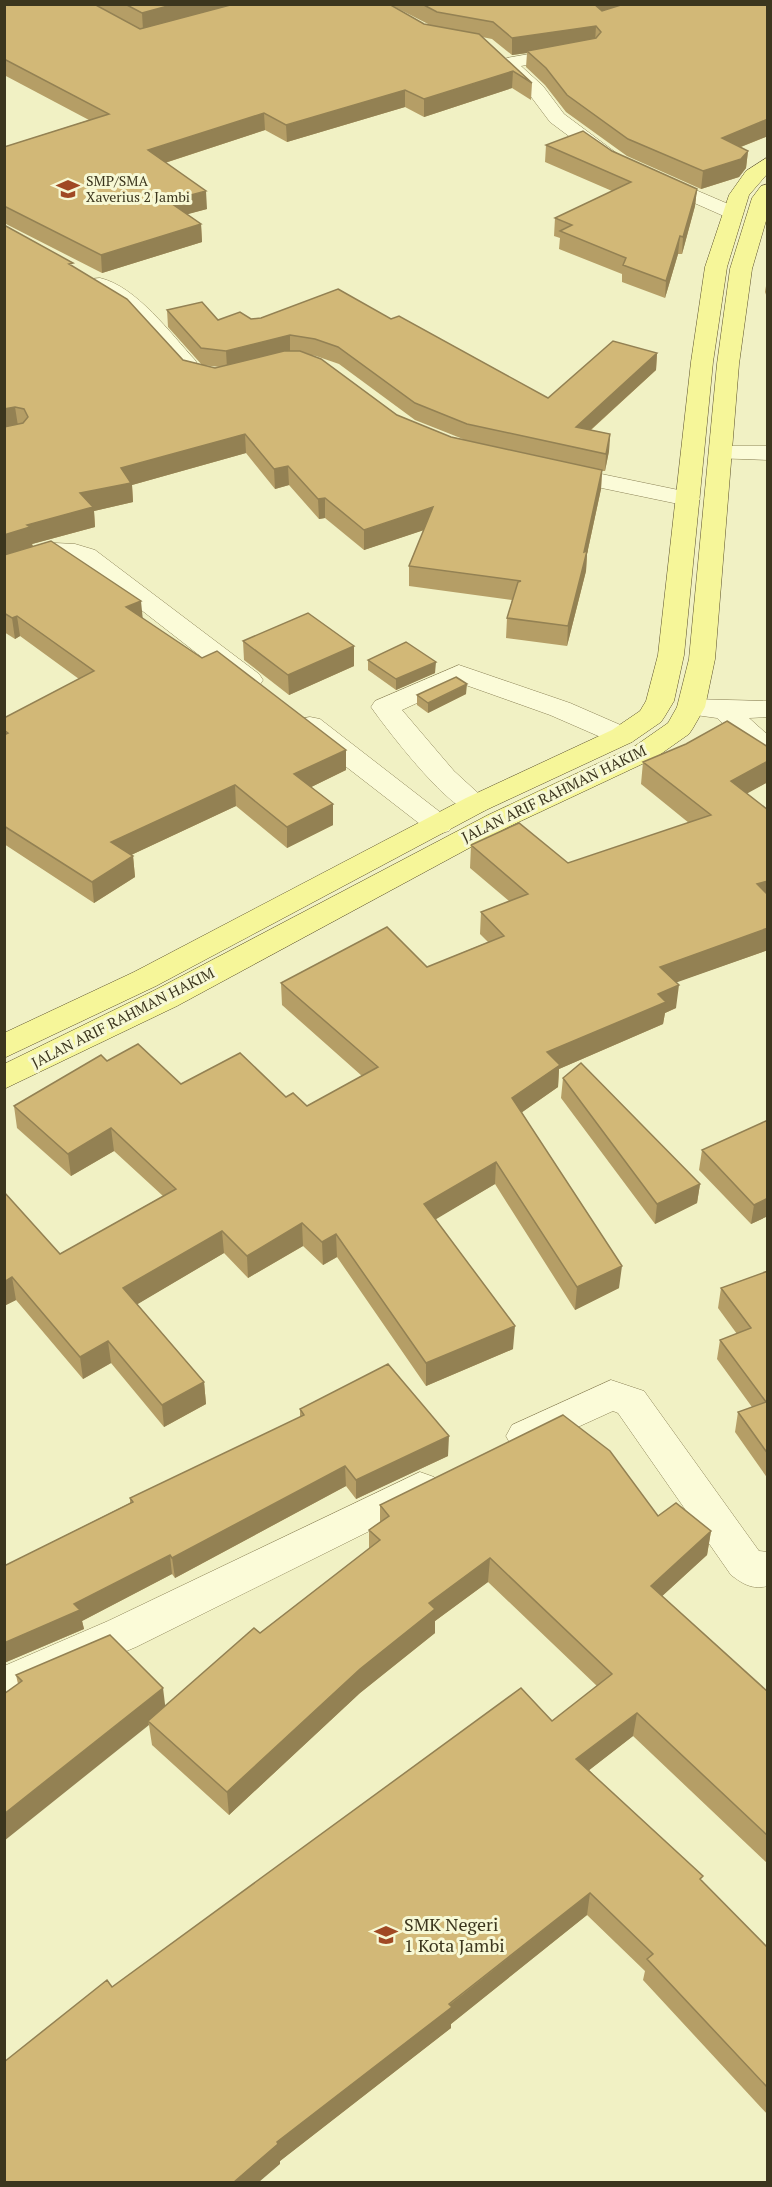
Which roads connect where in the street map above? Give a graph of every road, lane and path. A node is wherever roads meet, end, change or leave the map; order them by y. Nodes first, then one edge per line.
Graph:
1 (589, 49) edge
2 (768, 163) edge
3 (768, 190) edge
4 (733, 213) junction
5 (83, 275) edge
6 (203, 376) edge
7 (707, 452) junction
8 (768, 453) edge
9 (536, 467) edge
10 (688, 499) junction
11 (4, 567) edge
12 (691, 707) junction
13 (768, 709) edge
14 (725, 710) junction
15 (633, 744) junction
16 (768, 752) edge
17 (487, 812) junction
18 (440, 825) junction
19 (4, 1047) edge
20 (4, 1078) edge
21 (494, 1452) edge
22 (451, 1472) edge
23 (768, 1569) edge
24 (4, 1685) edge

1 - 4 street
2 - 4 main road, JALAN ARIF RAHMAN HAKIM
3 - 7 main road, JALAN ARIF RAHMAN HAKIM
4 - 7 main road, JALAN ARIF RAHMAN HAKIM
5 - 6 street
7 - 8 street
7 - 10 main road, JALAN ARIF RAHMAN HAKIM
7 - 12 main road, JALAN ARIF RAHMAN HAKIM
9 - 10 street
10 - 15 main road, JALAN ARIF RAHMAN HAKIM
11 - 18 street
12 - 14 street
12 - 15 main road, JALAN ARIF RAHMAN HAKIM
13 - 14 street
14 - 16 street
15 - 17 main road, JALAN ARIF RAHMAN HAKIM
15 - 17 street
17 - 18 main road, JALAN ARIF RAHMAN HAKIM
17 - 20 main road, JALAN ARIF RAHMAN HAKIM
18 - 19 main road, JALAN ARIF RAHMAN HAKIM
21 - 23 street
22 - 24 street

